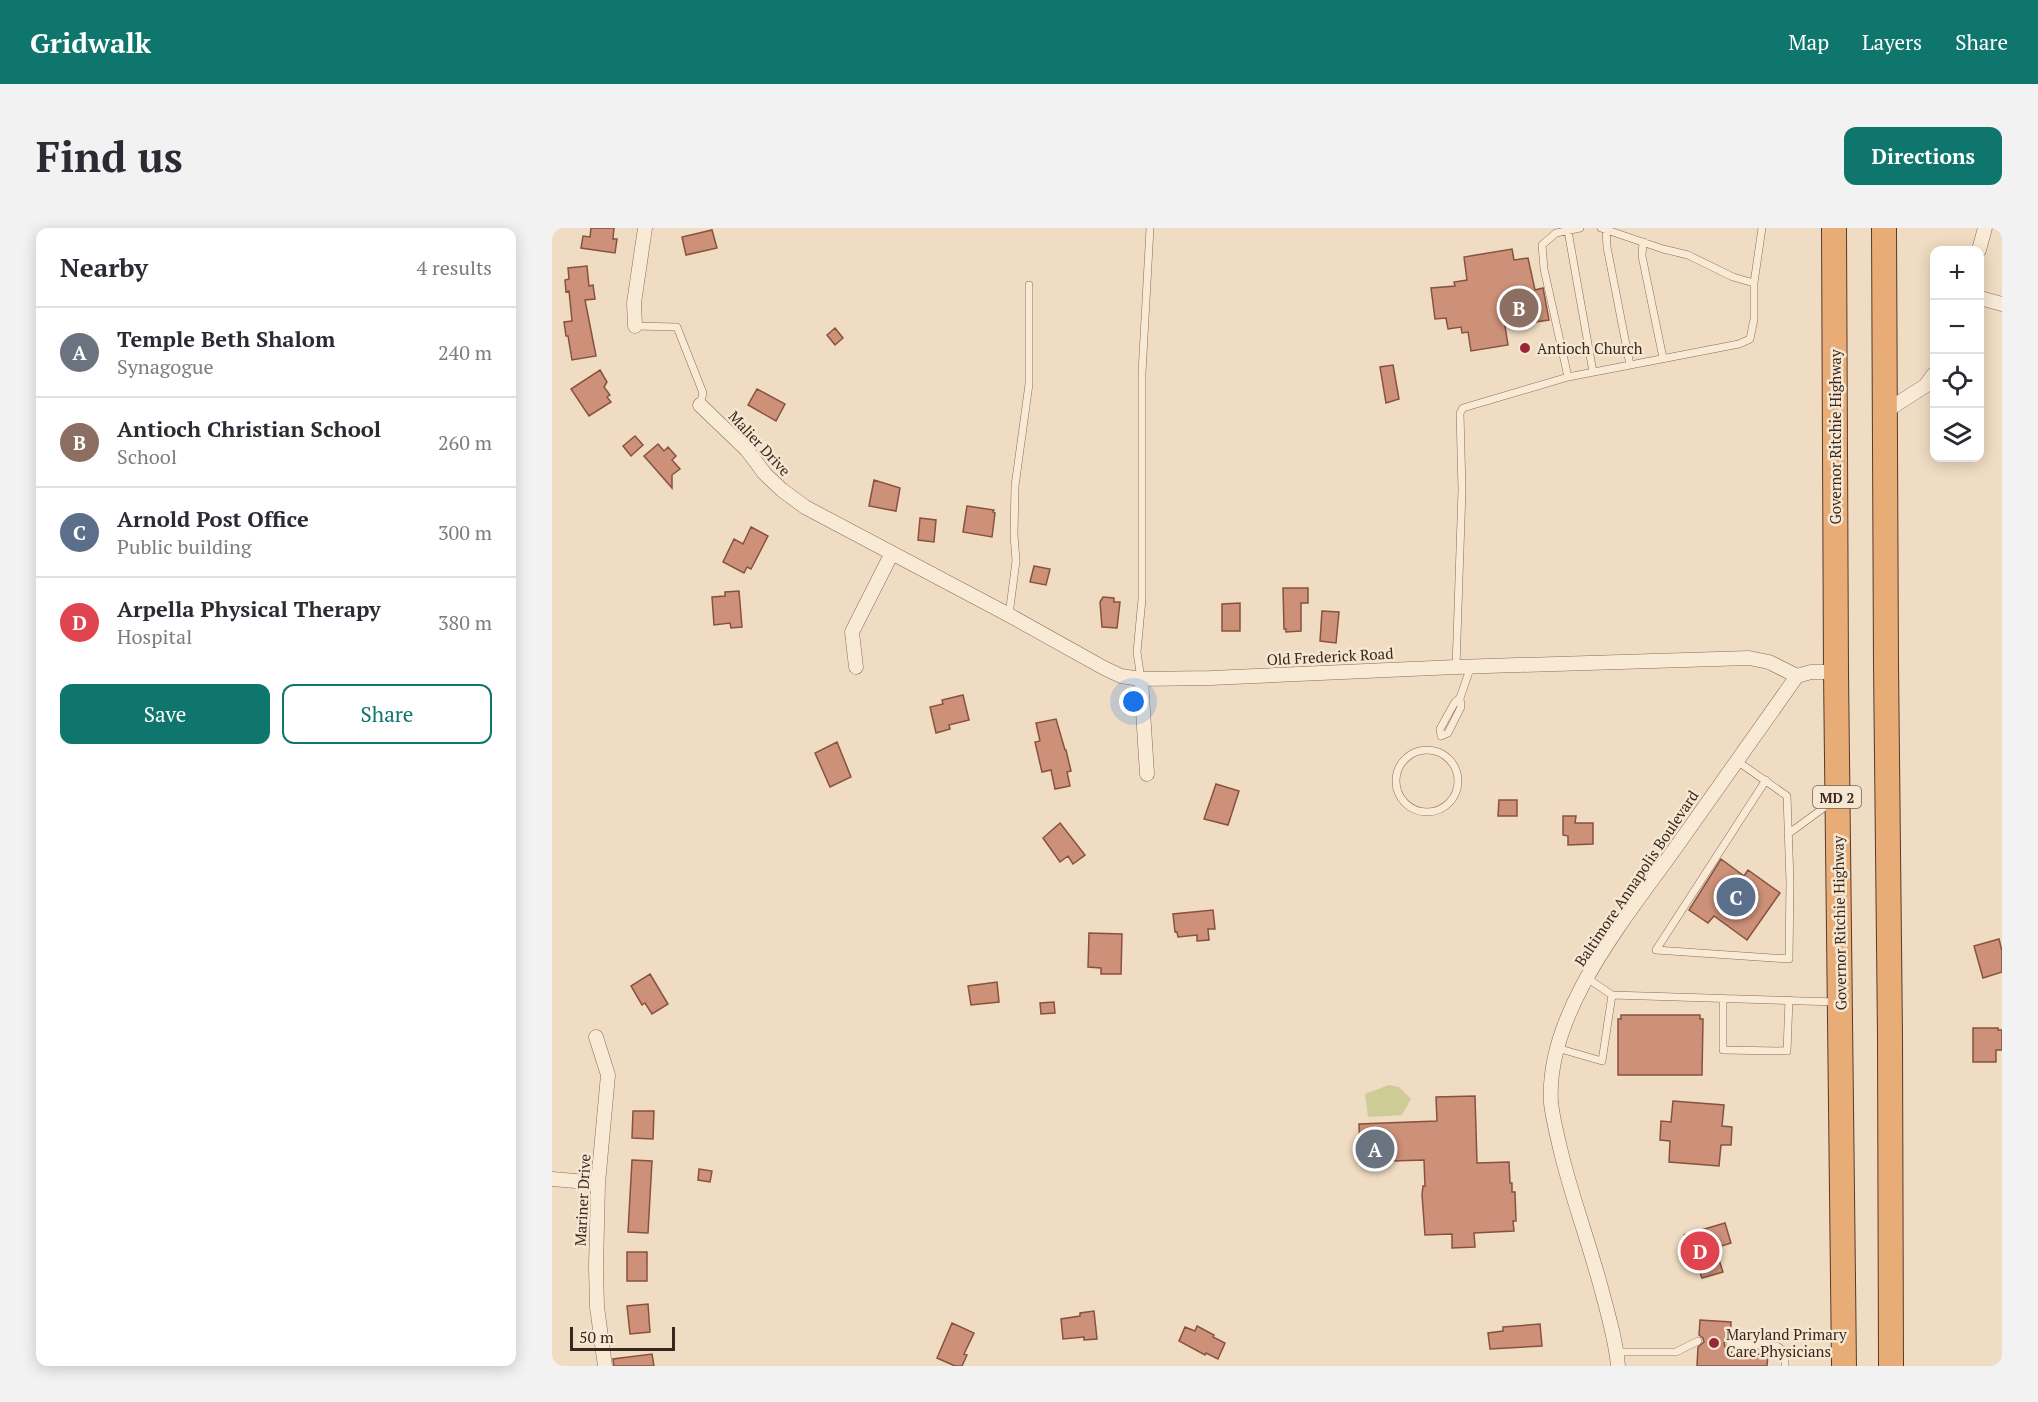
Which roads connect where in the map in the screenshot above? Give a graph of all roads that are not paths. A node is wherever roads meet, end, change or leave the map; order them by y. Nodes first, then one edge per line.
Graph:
1 (645, 228) edge
2 (1150, 228) edge
3 (1580, 228) edge
4 (1762, 228) edge
5 (1834, 228) edge
6 (1884, 228) edge
7 (1985, 228) edge
8 (1604, 229) edge
9 (1568, 231) junction
10 (1643, 242) junction
11 (1980, 246) edge
12 (1754, 283) junction
13 (1029, 285) dead end
14 (1984, 299) edge
15 (2002, 304) edge
16 (635, 326) joint
17 (1663, 358) junction
18 (1630, 364) junction
19 (1593, 372) junction
20 (1568, 377) junction
21 (1930, 380) edge
22 (700, 405) joint
23 (1886, 411) junction
24 (892, 554) junction
25 (1008, 615) junction
26 (1471, 666) junction
27 (856, 667) dead end
28 (1456, 667) junction
29 (1836, 672) junction
30 (1797, 676) junction
31 (1141, 679) junction
32 (1435, 751) junction
33 (1737, 761) junction
34 (1147, 774) dead end
35 (1766, 780) junction
36 (1837, 798) junction
37 (1788, 834) junction
38 (1587, 978) junction
39 (1612, 995) junction
40 (1723, 998) junction
41 (1789, 1000) junction
42 (1840, 1002) junction
43 (596, 1036) dead end
44 (1557, 1048) junction
45 (552, 1179) edge
46 (598, 1183) junction
47 (1698, 1341) dead end
48 (1730, 1344) dead end
49 (1617, 1352) junction
50 (605, 1366) edge
51 (1618, 1366) edge
52 (1785, 1366) edge
53 (1844, 1366) edge
54 (1891, 1366) edge

1 - 16 street
2 - 31 lane
3 - 9 lane
4 - 12 lane
5 - 29 highway, Governor Ritchie Highway / MD 2
6 - 23 highway
7 - 11 street
8 - 10 lane
8 - 18 lane
9 - 19 lane
9 - 20 lane
10 - 12 lane
10 - 17 lane
12 - 17 lane
13 - 25 lane
14 - 15 street
16 - 22 lane
17 - 18 lane
18 - 19 lane
19 - 20 lane
20 - 28 lane
21 - 23 street
22 - 24 street, Malier Drive
23 - 54 highway
24 - 25 street, Old Frederick Road
24 - 27 street
25 - 31 street, Old Frederick Road
26 - 28 street, Old Frederick Road
26 - 30 street, Old Frederick Road
26 - 32 lane
28 - 31 street, Old Frederick Road
29 - 30 street
29 - 36 highway, Governor Ritchie Highway / MD 2
30 - 33 street, Baltimore Annapolis Boulevard
31 - 34 street
32 - 32 lane
33 - 35 lane
33 - 38 street, Baltimore Annapolis Boulevard
35 - 37 lane
35 - 37 lane
36 - 37 lane
36 - 42 highway, Governor Ritchie Highway / MD 2
38 - 39 lane
38 - 44 street, Baltimore Annapolis Boulevard
39 - 40 lane
39 - 44 lane
40 - 41 lane
40 - 41 lane
41 - 42 lane
42 - 53 highway, Governor Ritchie Highway / MD 2
43 - 46 street, Mariner Drive
44 - 49 street, Baltimore Annapolis Boulevard
45 - 46 street
46 - 50 street, Mariner Drive
47 - 49 lane
48 - 52 lane
49 - 51 street, Baltimore Annapolis Boulevard

